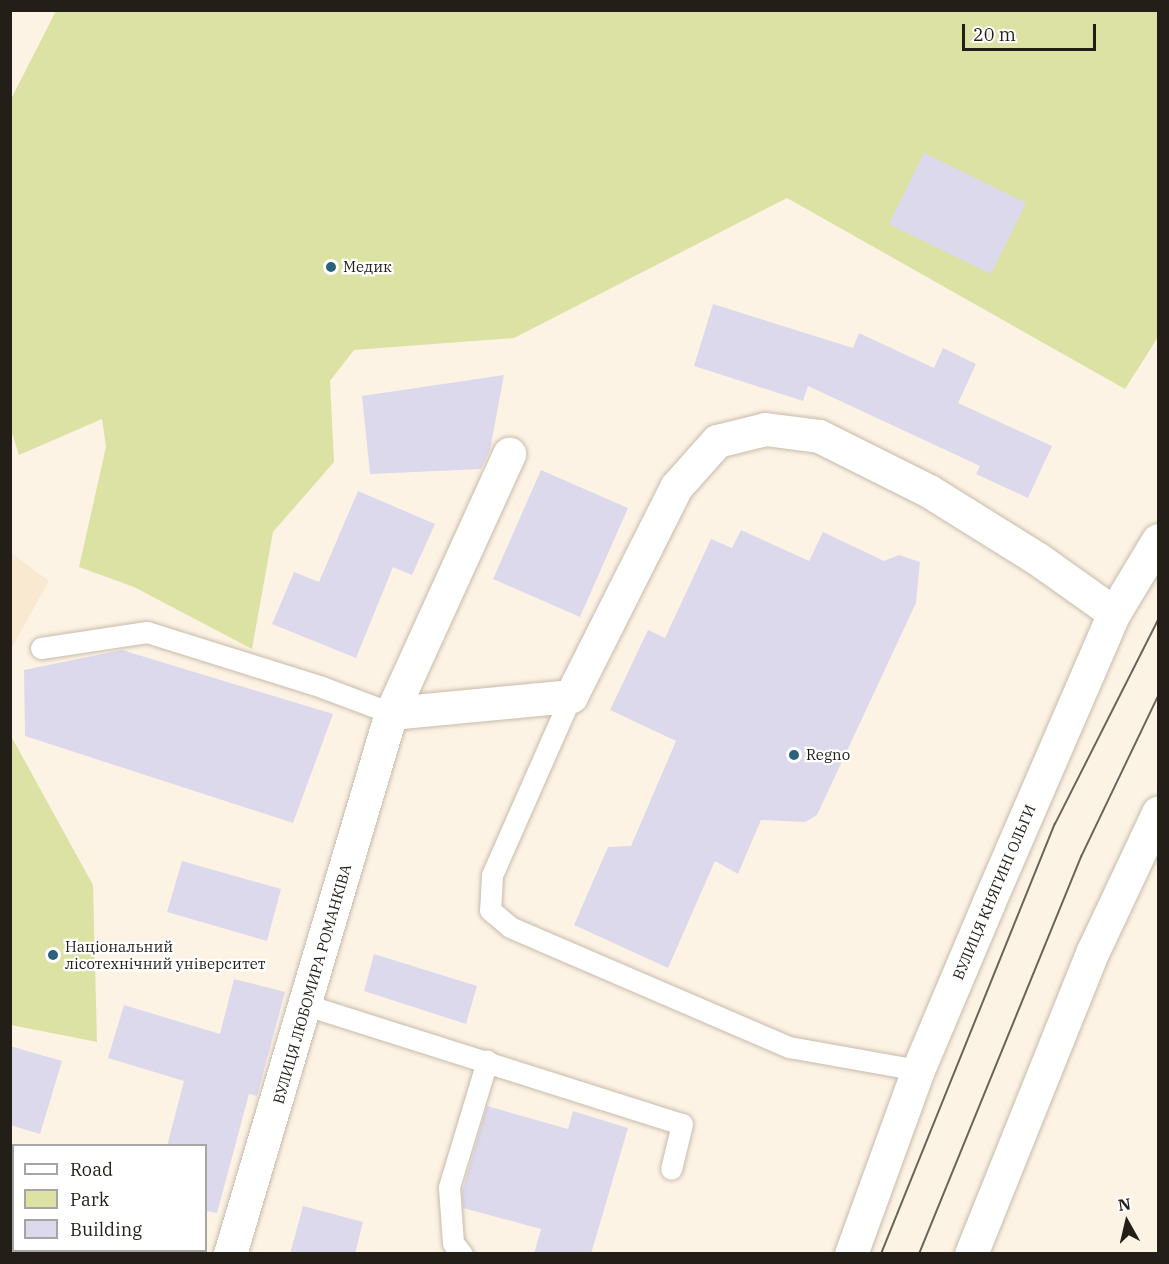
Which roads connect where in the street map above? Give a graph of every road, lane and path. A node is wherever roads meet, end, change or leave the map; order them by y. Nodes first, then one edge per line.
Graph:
1 (509, 454) dead end
2 (1158, 540) edge
3 (1114, 613) junction
4 (41, 648) dead end
5 (571, 696) junction
6 (391, 713) junction
7 (1158, 813) edge
8 (306, 1005) junction
9 (487, 1061) junction
10 (918, 1070) junction
11 (671, 1169) dead end
12 (230, 1254) edge
13 (462, 1254) edge
14 (851, 1254) edge
15 (971, 1254) edge

1 - 6 street, ВУЛИЦЯ ЛЮБОМИРА РОМАНКІВА
2 - 3 street, ВУЛИЦЯ КНЯГИНІ ОЛЬГИ
3 - 5 street
3 - 10 street, ВУЛИЦЯ КНЯГИНІ ОЛЬГИ
4 - 6 lane
5 - 6 street
5 - 10 lane
6 - 8 street, ВУЛИЦЯ ЛЮБОМИРА РОМАНКІВА
7 - 15 street
8 - 9 lane
8 - 12 street, ВУЛИЦЯ ЛЮБОМИРА РОМАНКІВА
9 - 11 lane
9 - 13 lane
10 - 14 street, ВУЛИЦЯ КНЯГИНІ ОЛЬГИ

